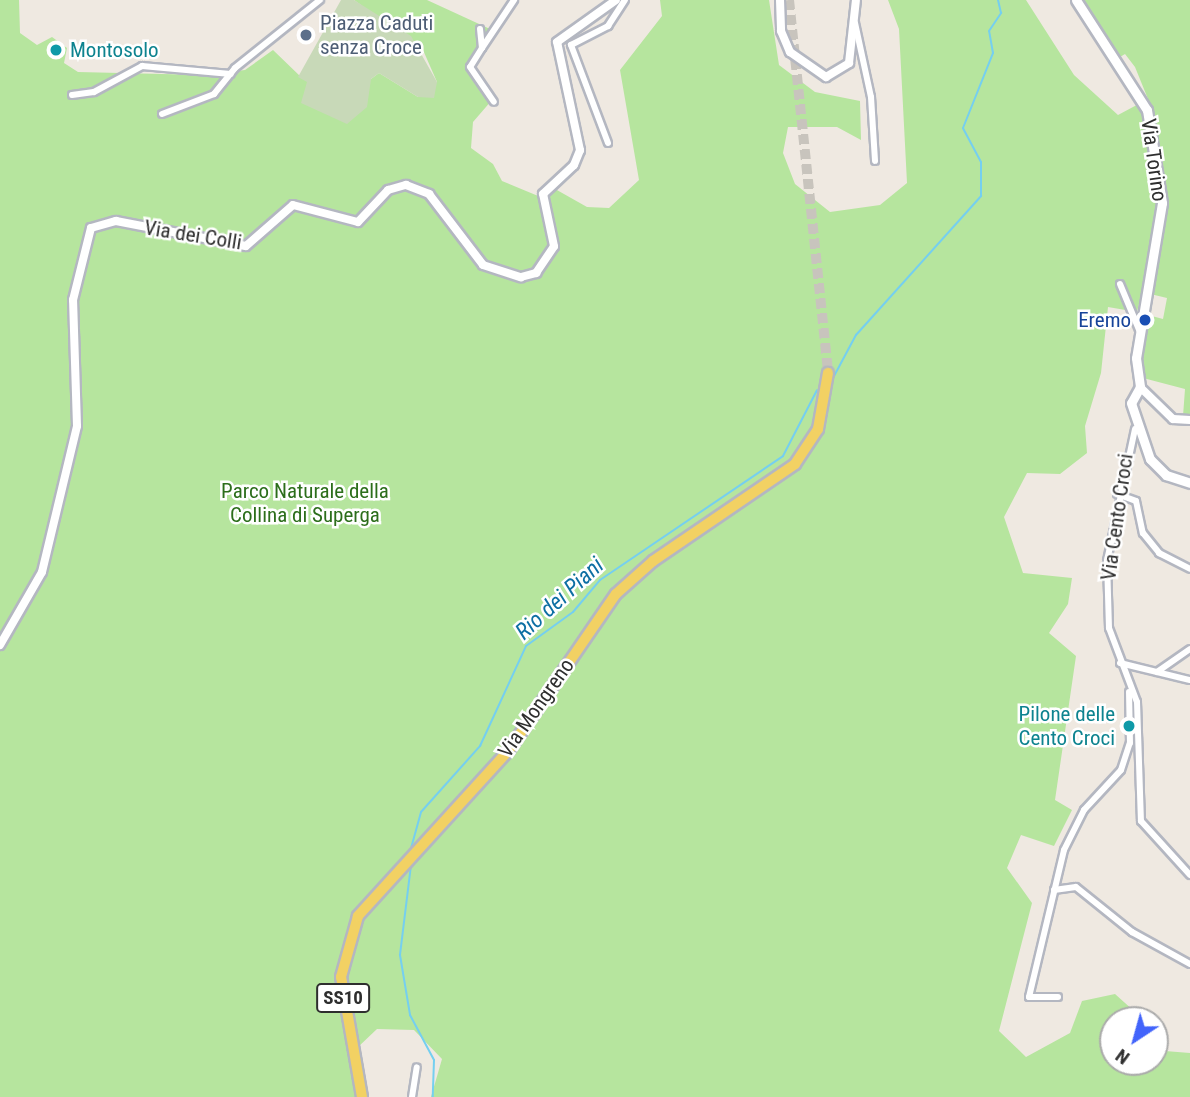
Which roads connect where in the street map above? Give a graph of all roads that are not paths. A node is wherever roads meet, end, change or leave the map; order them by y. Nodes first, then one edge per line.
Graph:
1 (320, 0) edge
2 (514, 0) edge
3 (616, 0) edge
4 (625, 0) edge
5 (780, 0) edge
6 (856, 0) edge
7 (1076, 0) edge
8 (855, 23) junction
9 (480, 29) dead end
10 (482, 48) junction
11 (231, 74) junction
12 (72, 95) dead end
13 (494, 102) dead end
14 (162, 114) dead end
15 (608, 143) dead end
16 (875, 161) dead end
17 (1120, 285) dead end
18 (1140, 332) junction
19 (828, 373) tunnel mouth
20 (1137, 386) junction
21 (1190, 420) edge
22 (1135, 429) junction
23 (1190, 484) edge
24 (1117, 494) junction
25 (1190, 569) edge
26 (0, 645) edge
27 (1190, 649) edge
28 (1119, 663) junction
29 (1157, 672) junction
30 (1190, 680) edge
31 (1129, 690) junction
32 (1190, 875) edge
33 (1054, 890) junction
34 (1190, 964) edge
35 (1058, 996) dead end
36 (417, 1067) dead end
37 (362, 1097) edge
38 (412, 1097) edge

1 - 11 street
2 - 10 street
3 - 26 street, Via dei Colli
4 - 15 street
5 - 8 street
6 - 8 street
7 - 18 main road, Via Torino
8 - 16 street
9 - 10 street
10 - 13 street
11 - 12 street
11 - 14 street
17 - 18 street
18 - 20 main road, Via Torino
19 - 37 main road, Via Mongreno / SS10
20 - 21 street
20 - 22 main road, Via Torino
22 - 23 main road, Via Torino
22 - 24 street, Via Cento Croci
24 - 25 street
24 - 28 street, Via Cento Croci
27 - 29 street
28 - 29 street
28 - 31 street, Via Cento Croci
29 - 30 street
31 - 32 street, Via Cento Croci
31 - 33 street
33 - 34 street
33 - 35 street
36 - 38 street

